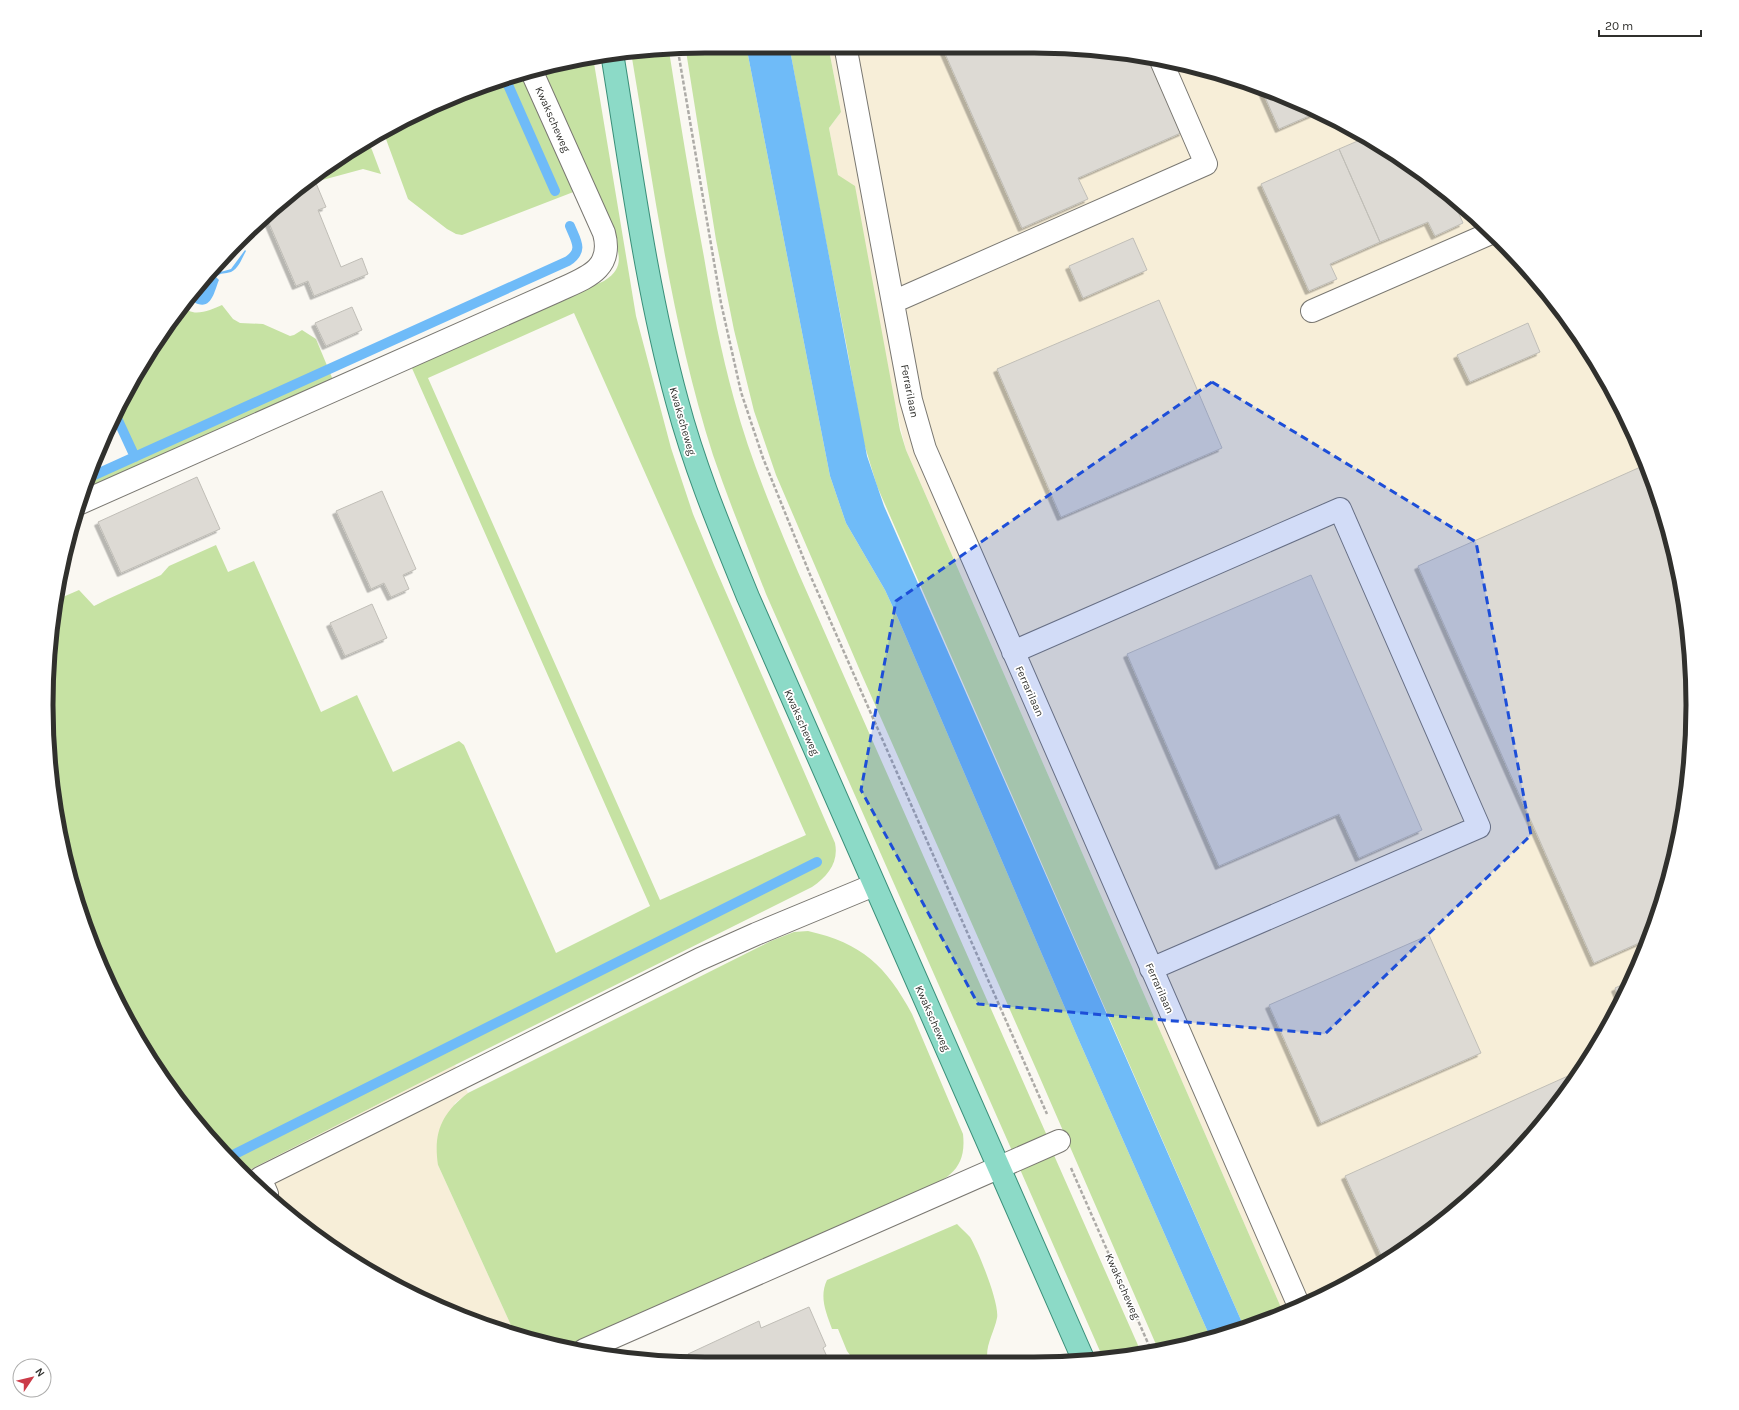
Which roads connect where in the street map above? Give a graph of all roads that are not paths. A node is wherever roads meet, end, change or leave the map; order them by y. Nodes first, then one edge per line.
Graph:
1 (847, 53) edge
2 (613, 60) edge
3 (1164, 67) edge
4 (534, 76) edge
5 (1486, 235) edge
6 (893, 302) junction
7 (1312, 311) dead end
8 (86, 500) edge
9 (1012, 652) junction
10 (874, 885) junction
11 (1151, 969) junction
12 (1059, 1141) road end
13 (998, 1168) junction
14 (262, 1183) edge
15 (1297, 1301) edge
16 (592, 1346) edge
17 (1082, 1355) edge

1 - 6 street, Ferrarilaan
2 - 10 main road, Kwakscheweg
3 - 6 street
4 - 8 street, Kwakscheweg
5 - 7 street
6 - 9 street, Ferrarilaan
9 - 11 street, Ferrarilaan
9 - 11 street
10 - 13 main road, Kwakscheweg
10 - 14 street
11 - 15 street, Ferrarilaan
12 - 13 street
13 - 16 street
13 - 17 main road, Kwakscheweg

